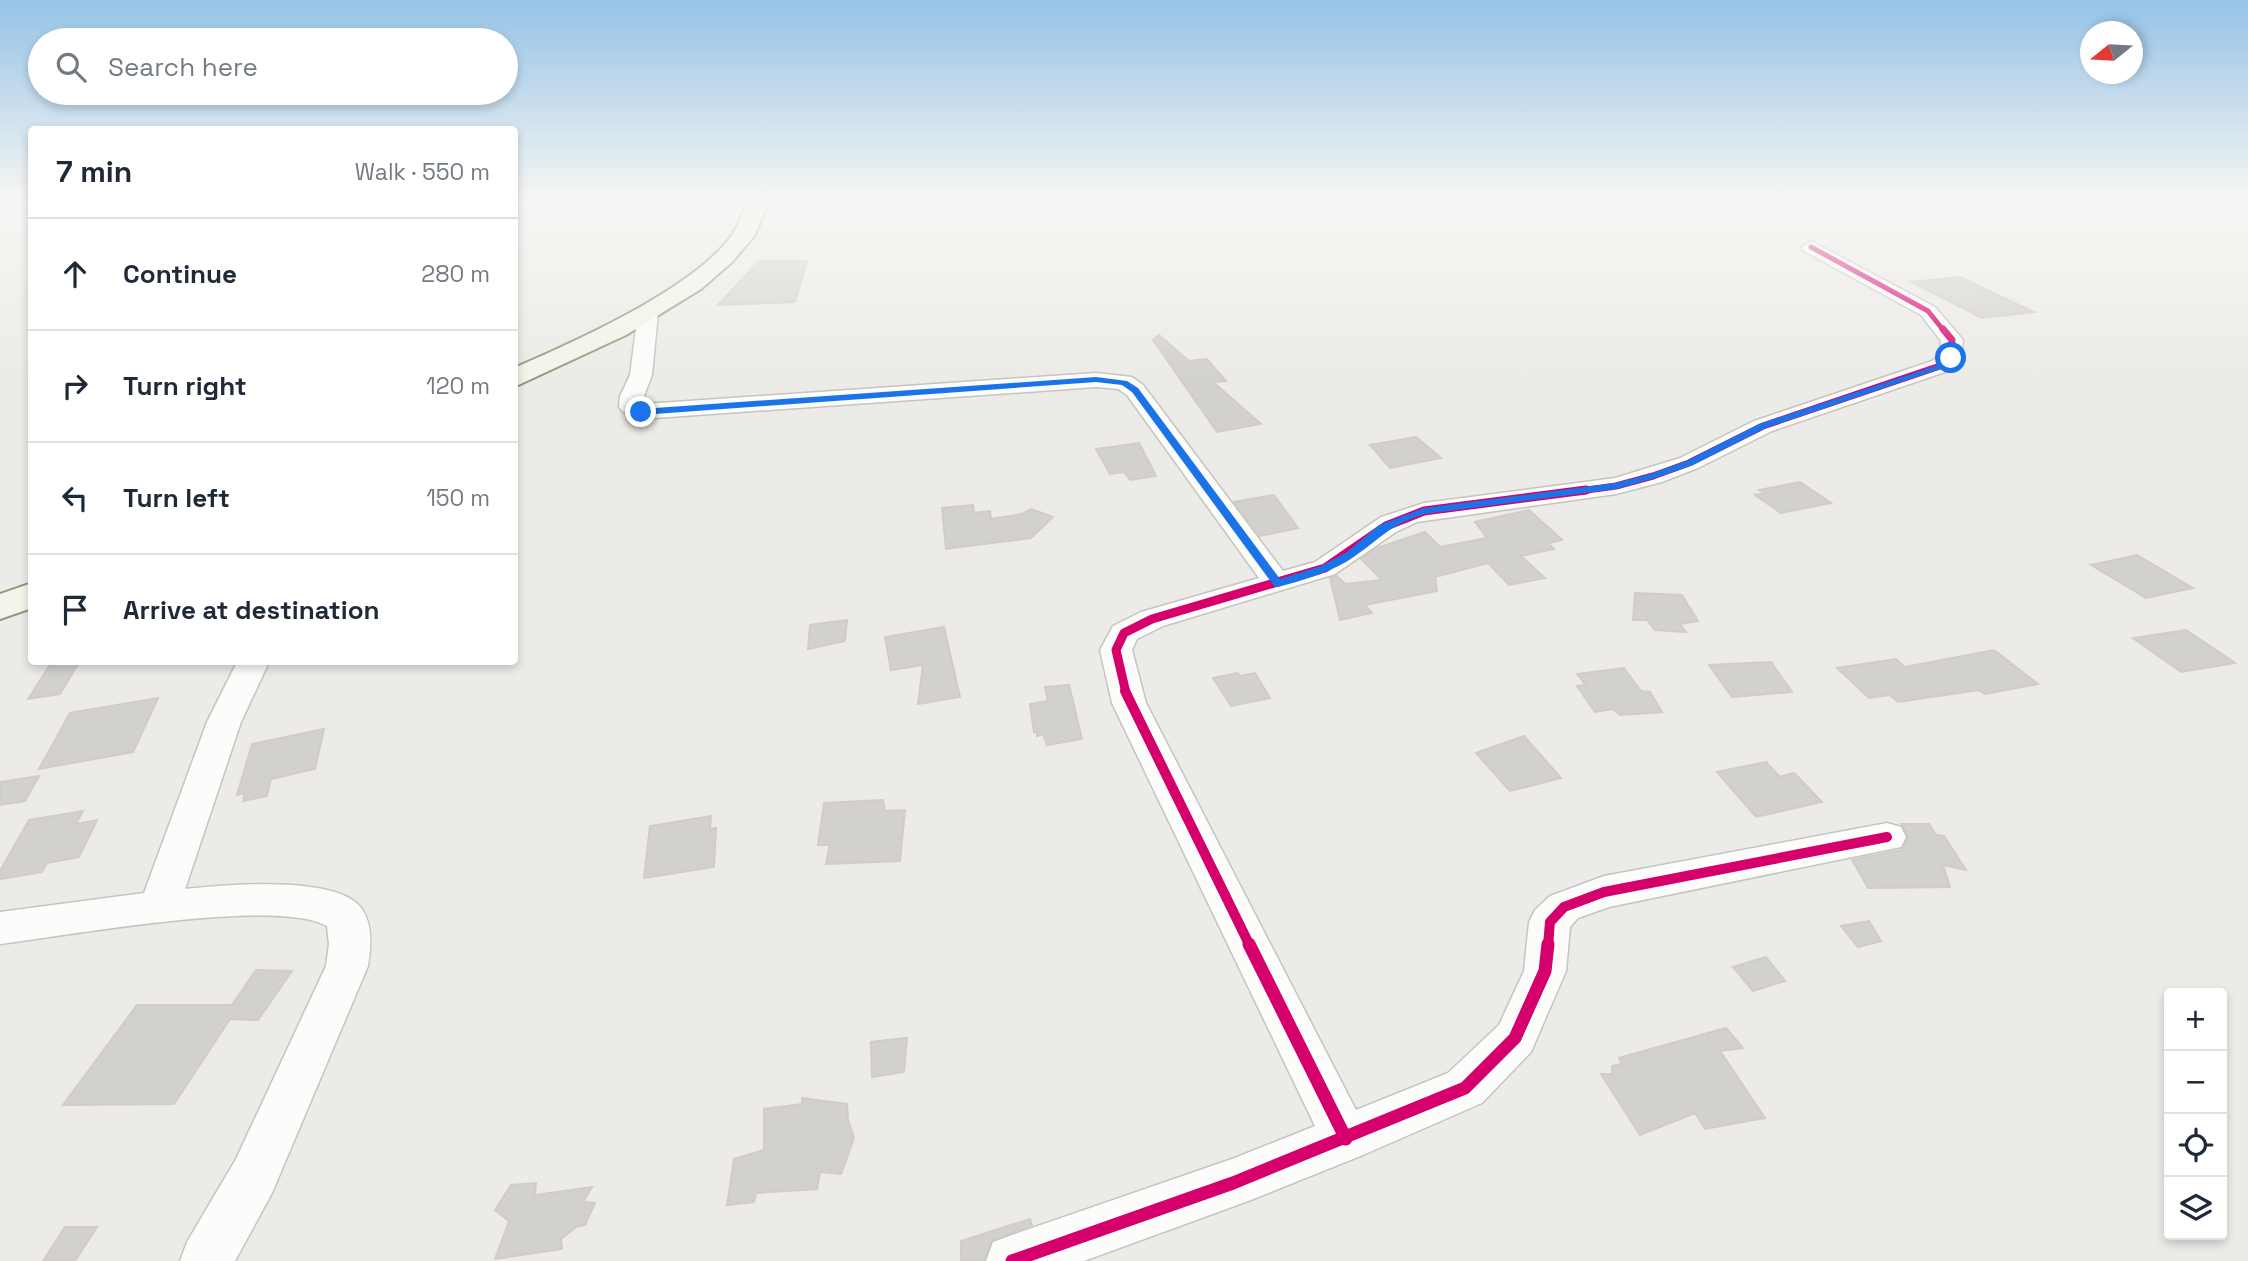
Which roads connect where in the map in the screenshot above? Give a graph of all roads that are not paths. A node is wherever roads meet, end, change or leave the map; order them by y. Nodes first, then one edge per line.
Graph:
1 (718, 261) edge
2 (1836, 261) edge
3 (648, 313) junction
4 (518, 377) edge
5 (1278, 584) junction
6 (28, 596) edge
7 (0, 608) edge
8 (252, 665) edge
9 (1887, 837) dead end
10 (159, 907) junction
11 (0, 928) edge
12 (1346, 1139) junction
13 (206, 1261) edge
14 (1012, 1261) edge

1 - 3 street
2 - 5 street
3 - 4 street
3 - 5 street
5 - 12 street
6 - 7 street
8 - 10 street
9 - 12 street
10 - 11 street
10 - 13 street
12 - 14 street

